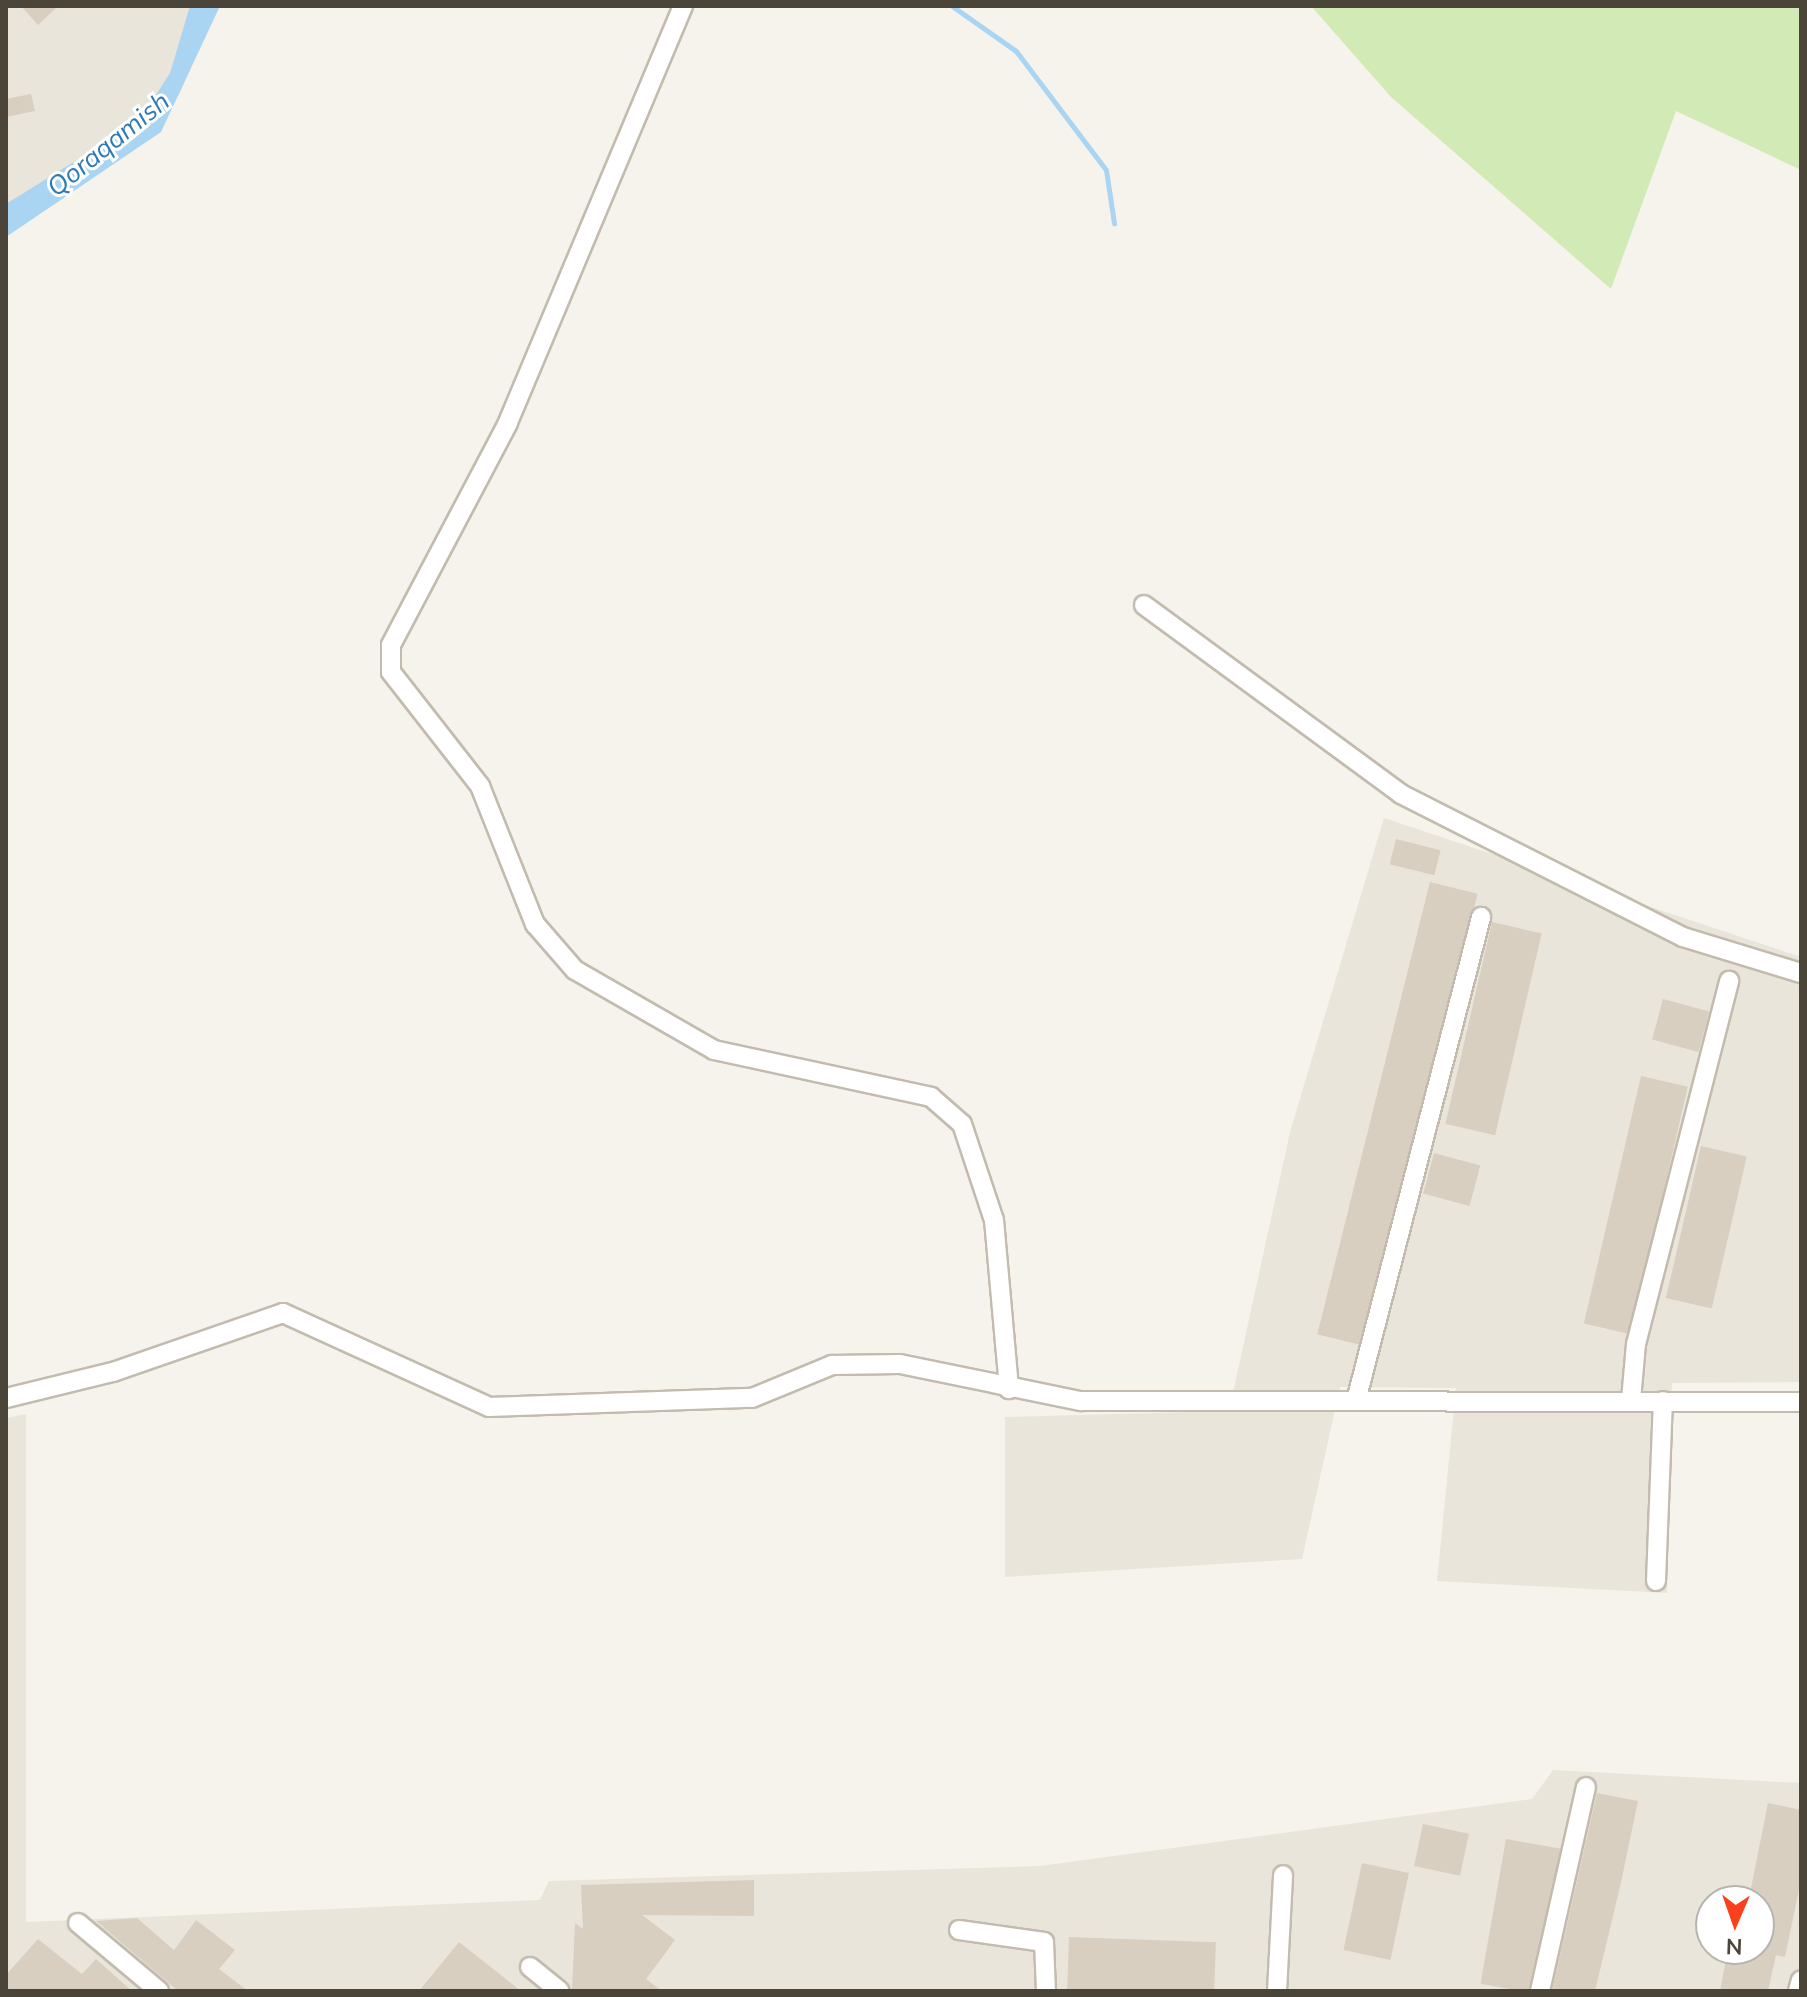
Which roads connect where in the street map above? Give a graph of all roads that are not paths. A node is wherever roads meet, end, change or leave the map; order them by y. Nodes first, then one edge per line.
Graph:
1 (683, 6) edge
2 (1144, 605) dead end
3 (1481, 917) dead end
4 (1801, 973) edge
5 (1729, 981) dead end
6 (1009, 1389) junction
7 (1357, 1397) junction
8 (6, 1398) edge
9 (1631, 1400) junction
10 (1663, 1401) junction
11 (1801, 1402) edge
12 (1656, 1581) dead end
13 (1586, 1787) dead end
14 (1283, 1875) dead end
15 (78, 1923) dead end
16 (959, 1930) dead end
17 (530, 1967) dead end
18 (1801, 1980) edge
19 (159, 1991) edge
20 (560, 1991) edge
21 (1046, 1991) edge
22 (1277, 1991) edge
23 (1540, 1991) edge
24 (1798, 1991) edge

1 - 6 street
2 - 4 street
3 - 7 street
5 - 9 street
6 - 7 street
6 - 8 street
7 - 9 street
9 - 10 street
10 - 11 street
10 - 12 street
13 - 23 street
14 - 22 street
15 - 19 street
16 - 21 street
17 - 20 street
18 - 24 street

